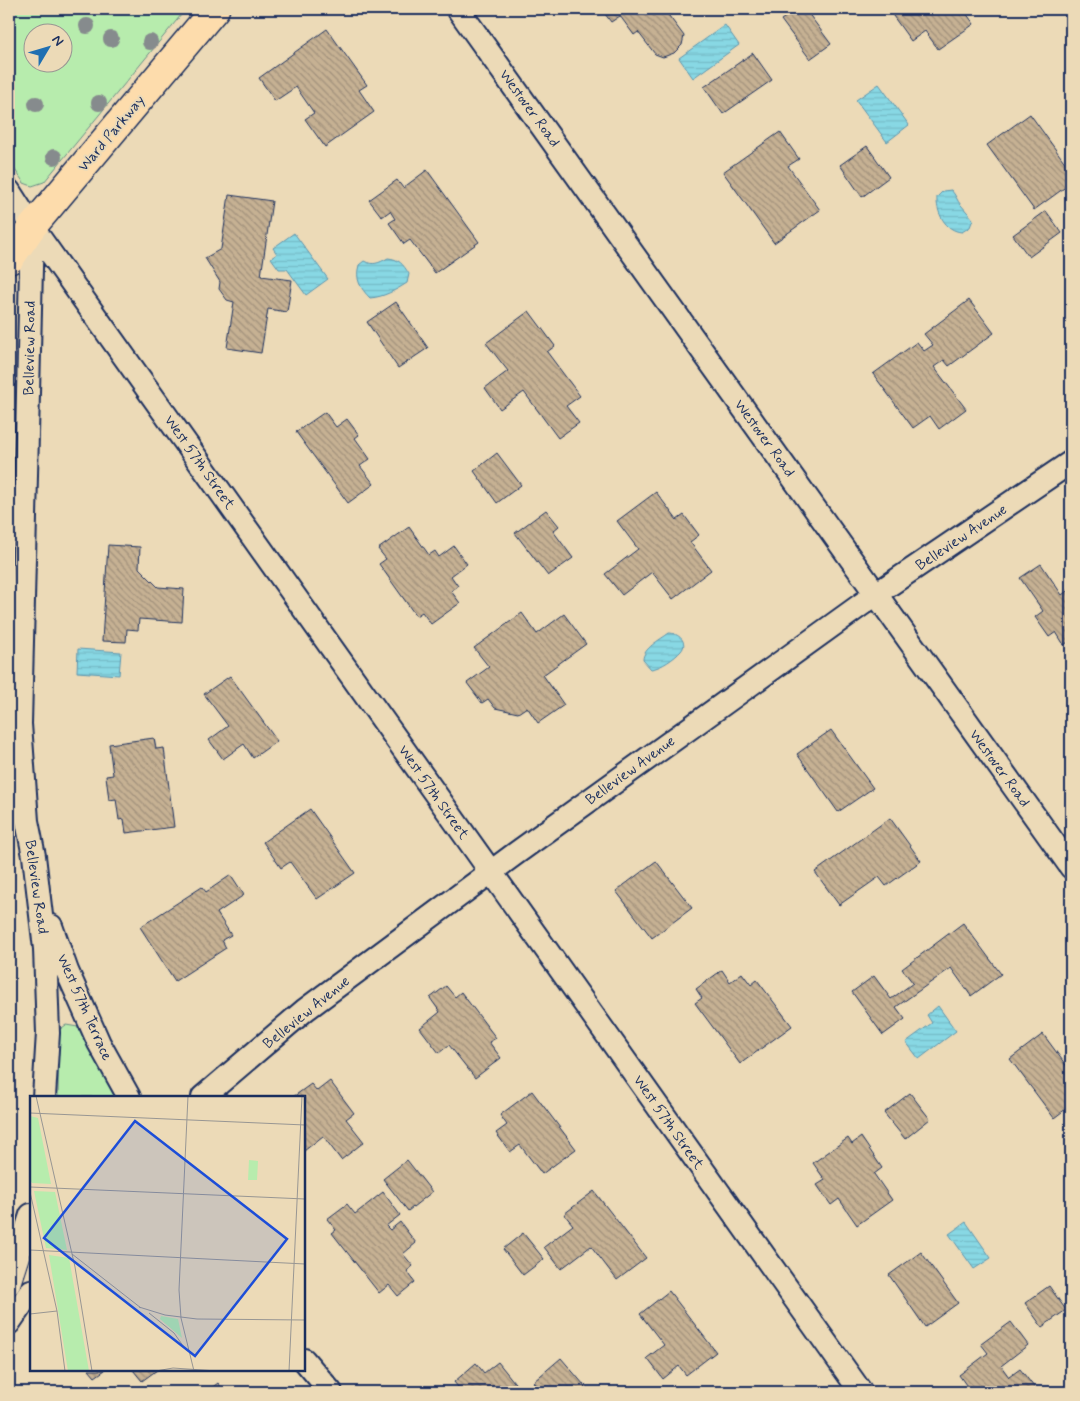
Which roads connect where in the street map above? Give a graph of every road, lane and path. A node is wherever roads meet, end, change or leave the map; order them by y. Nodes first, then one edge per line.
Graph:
1 (216, 9) edge
2 (458, 9) edge
3 (9, 191) edge
4 (32, 227) junction
5 (9, 260) edge
6 (1071, 462) edge
7 (876, 594) junction
8 (34, 856) junction
9 (1071, 867) edge
10 (490, 872) junction
11 (44, 1096) edge
12 (128, 1096) edge
13 (204, 1096) edge
14 (30, 1218) edge
15 (9, 1284) edge
16 (30, 1292) edge
17 (9, 1322) edge
18 (305, 1361) edge
19 (330, 1392) edge
20 (861, 1392) edge

1 - 4 main road, Ward Parkway
2 - 7 street, Westover Road
3 - 4 street, West 57th Street
4 - 5 main road, Ward Parkway
4 - 8 street, Belleview Road
4 - 10 street, West 57th Street
6 - 7 street, Belleview Avenue
7 - 9 street, Westover Road
7 - 10 street, Belleview Avenue
8 - 11 street, Belleview Road
8 - 12 street, West 57th Terrace
10 - 13 street, Belleview Avenue
10 - 20 street, West 57th Street
14 - 15 street
16 - 17 street
18 - 19 street

